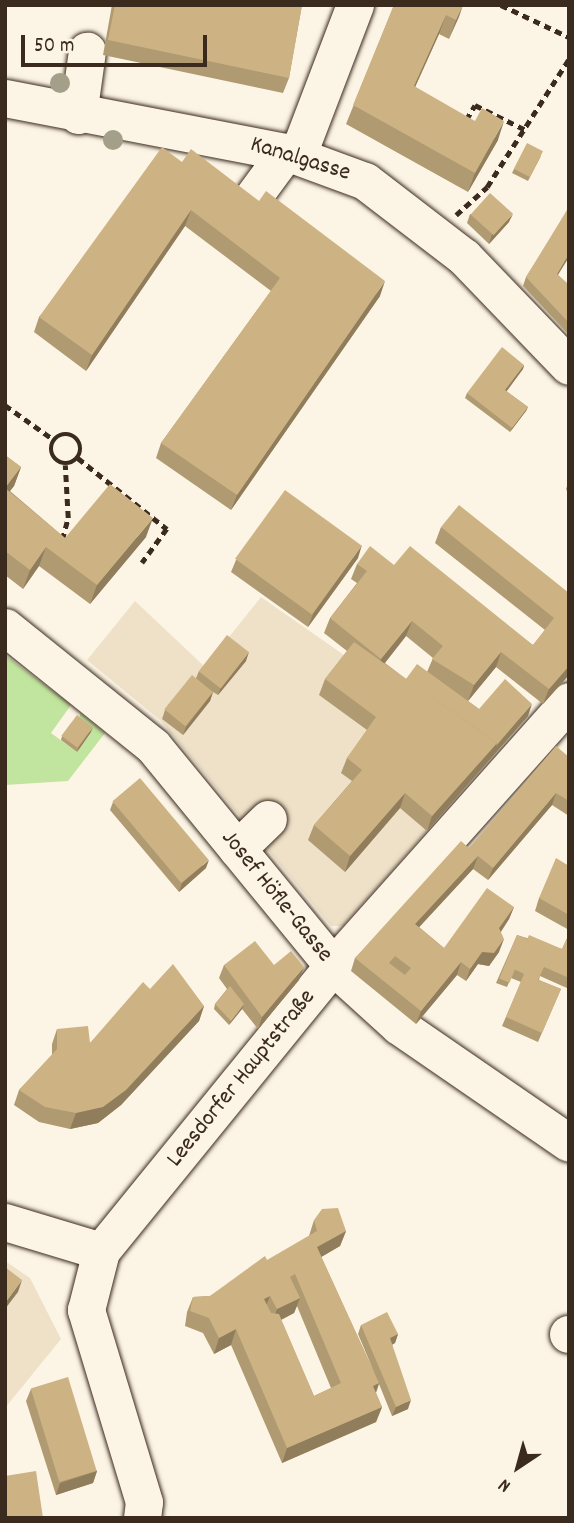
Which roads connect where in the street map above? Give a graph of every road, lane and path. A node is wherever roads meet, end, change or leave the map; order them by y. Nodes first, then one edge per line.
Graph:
1 (355, 5) edge
2 (501, 5) edge
3 (569, 37) edge
4 (87, 51) dead end
5 (569, 59) edge
6 (5, 98) edge
7 (78, 115) junction
8 (463, 124) edge
9 (524, 129) junction
10 (292, 153) junction
11 (244, 209) edge
12 (434, 234) junction
13 (569, 366) edge
14 (5, 405) edge
15 (54, 440) junction
16 (78, 458) junction
17 (65, 465) junction
18 (60, 546) edge
19 (142, 563) dead end
20 (5, 627) edge
21 (569, 701) edge
22 (268, 819) dead end
23 (237, 849) junction
24 (332, 966) junction
25 (569, 1143) edge
26 (5, 1222) edge
27 (101, 1251) junction
28 (142, 1518) edge

1 - 10 street
2 - 3 path
4 - 7 street
5 - 9 path
6 - 7 street, Kanalgasse
7 - 10 street, Kanalgasse
8 - 9 path
9 - 12 path
10 - 11 street
10 - 12 street, Kanalgasse
12 - 13 street, Kanalgasse
14 - 15 path
15 - 16 path
15 - 17 path
16 - 17 path
16 - 19 path
17 - 18 path
20 - 23 street, Josef Höfle-Gasse
21 - 24 street, Leesdorfer Hauptstraße
22 - 23 street
23 - 24 street, Josef Höfle-Gasse
24 - 25 street, Josef Höfle-Gasse
24 - 27 street, Leesdorfer Hauptstraße
26 - 27 street
27 - 28 street, Leesdorfer Hauptstraße

